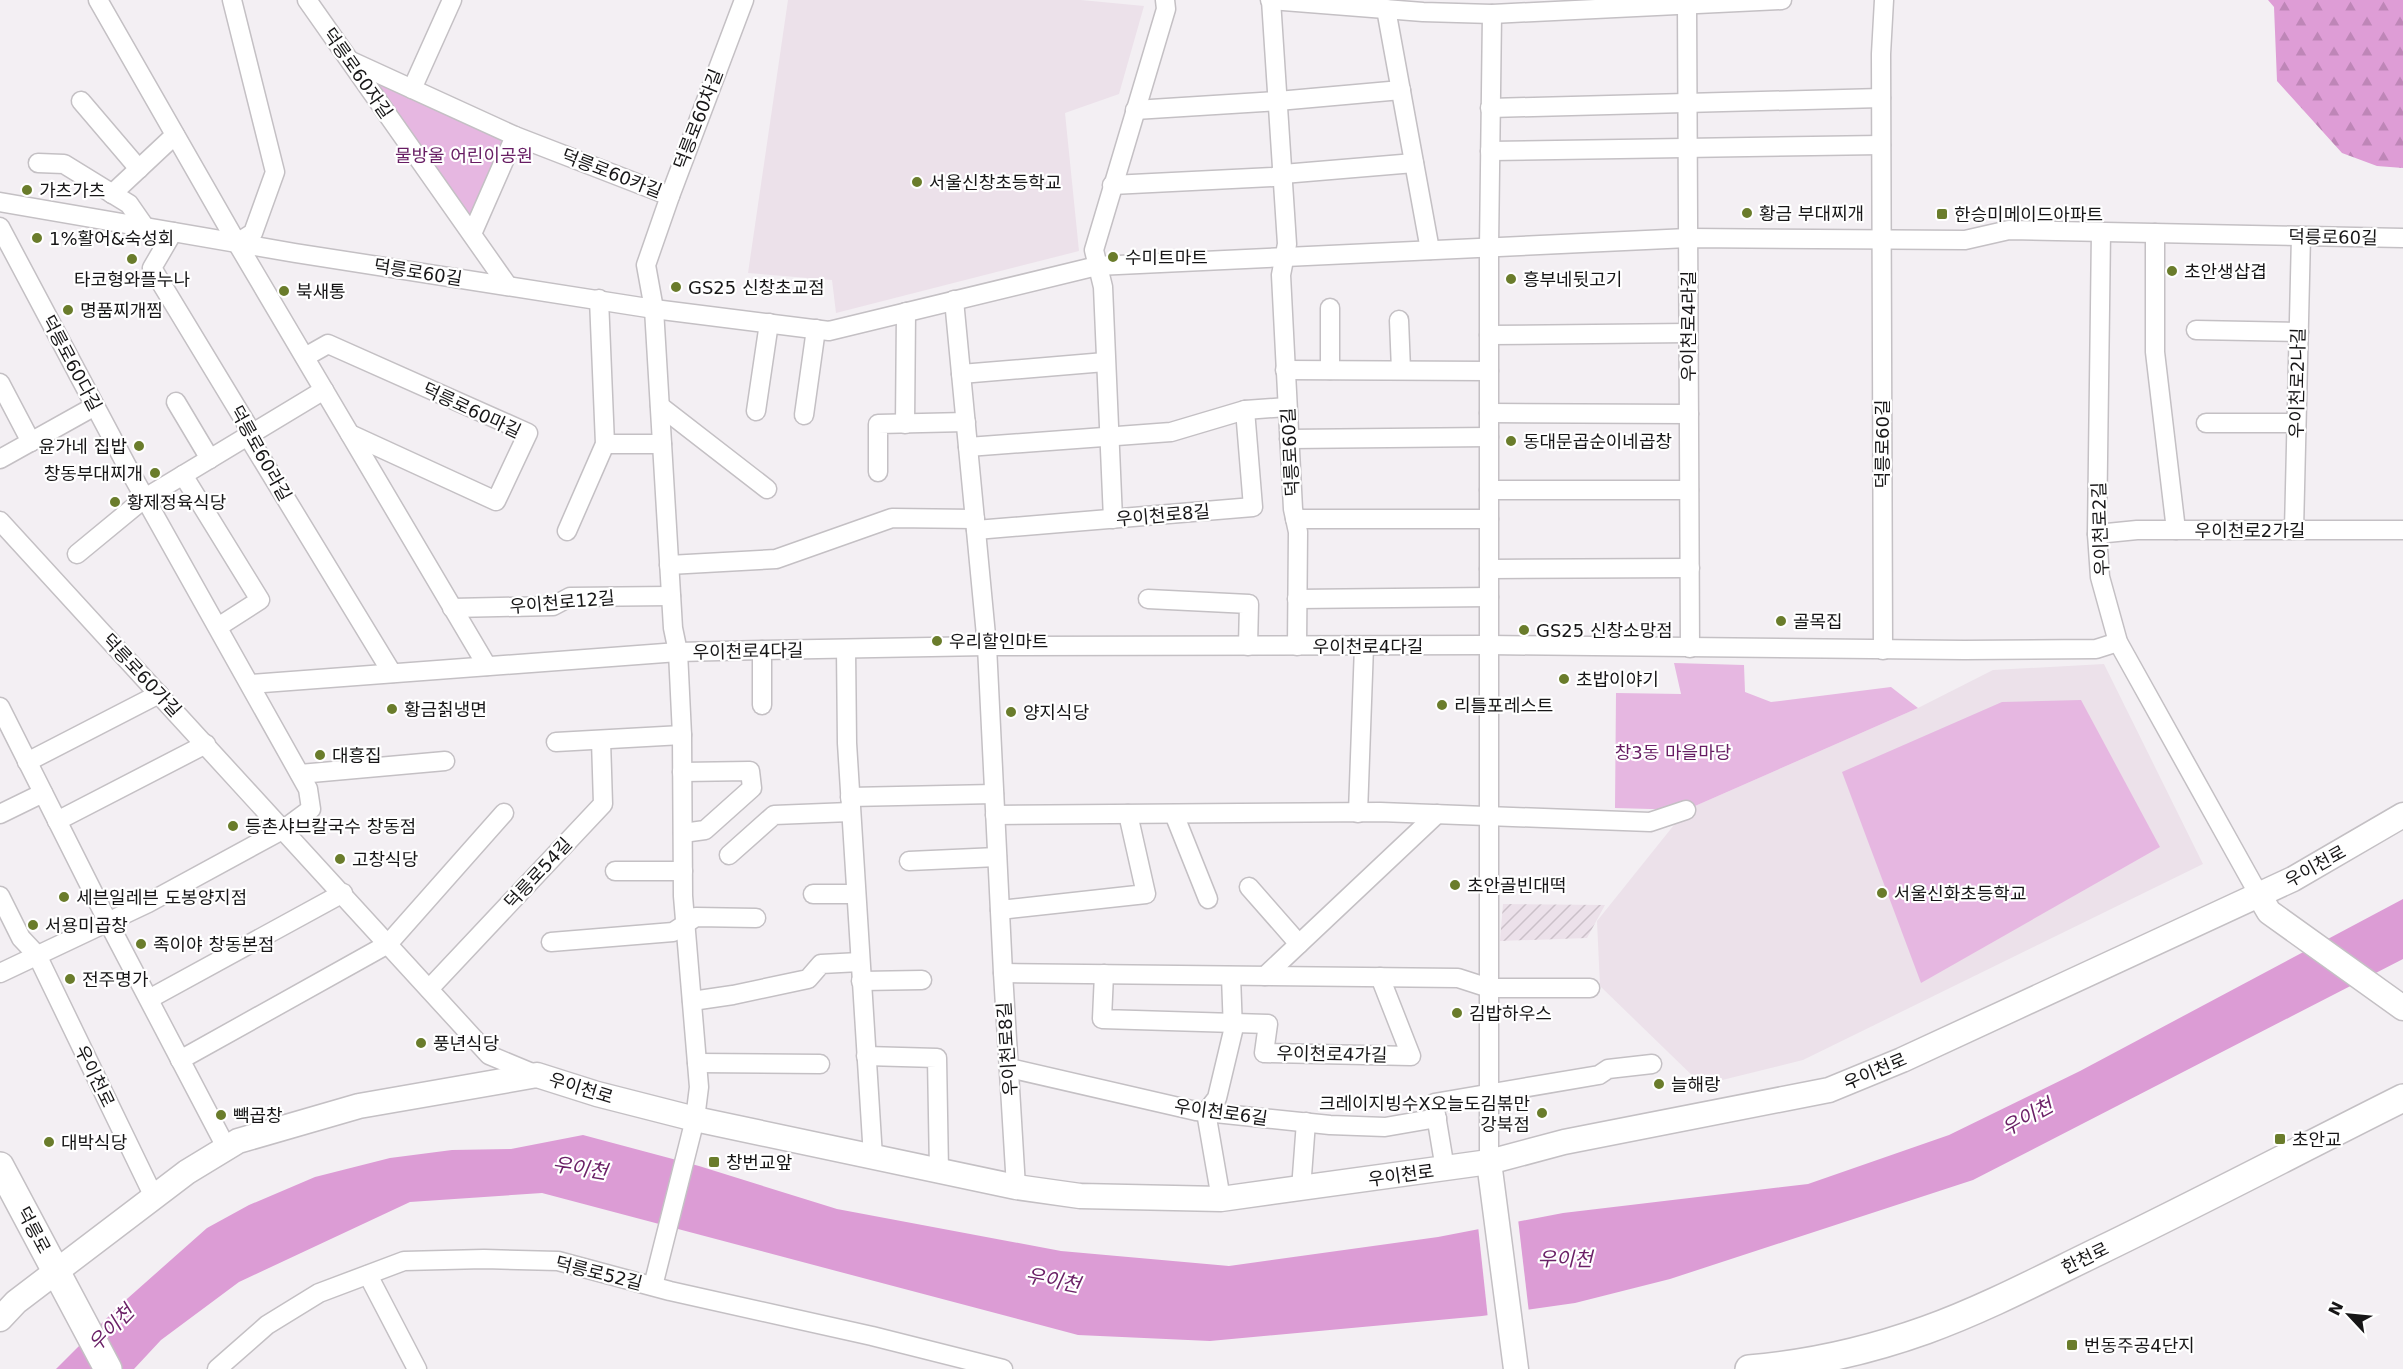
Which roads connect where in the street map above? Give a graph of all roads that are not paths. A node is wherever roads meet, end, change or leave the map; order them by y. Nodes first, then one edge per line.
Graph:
1 (98, 0) edge
2 (232, 0) edge
3 (307, 0) edge
4 (452, 0) edge
5 (744, 0) edge
6 (1165, 0) edge
7 (1271, 0) edge
8 (1782, 0) edge
9 (1884, 0) edge
10 (1687, 4) junction
11 (1386, 9) junction
12 (1492, 14) junction
13 (349, 60) junction
14 (412, 89) junction
15 (1401, 90) junction
16 (1881, 98) junction
17 (81, 100) dead end
18 (1278, 101) junction
19 (1687, 103) junction
20 (1490, 108) junction
21 (1136, 110) junction
22 (176, 135) junction
23 (515, 136) junction
24 (1881, 145) junction
25 (1687, 147) junction
26 (1490, 151) junction
27 (38, 163) dead end
28 (1413, 163) junction
29 (139, 169) junction
30 (1283, 174) junction
31 (1112, 185) junction
32 (112, 194) junction
33 (670, 196) junction
34 (0, 202) edge
35 (0, 227) edge
36 (145, 227) junction
37 (172, 232) junction
38 (2101, 232) junction
39 (2155, 233) junction
40 (472, 234) junction
41 (2301, 236) junction
42 (1688, 238) junction
43 (1881, 238) junction
44 (2403, 238) edge
45 (237, 243) junction
46 (1489, 247) junction
47 (1430, 250) junction
48 (1284, 258) junction
49 (1097, 266) junction
50 (508, 286) junction
51 (599, 299) junction
52 (954, 300) junction
53 (1330, 308) dead end
54 (654, 309) junction
55 (906, 312) junction
56 (1399, 320) dead end
57 (769, 323) junction
58 (816, 329) junction
59 (2196, 330) dead end
60 (2299, 332) junction
61 (1688, 333) junction
62 (1489, 335) junction
63 (305, 357) junction
64 (1105, 362) junction
65 (1285, 370) junction
66 (1330, 370) junction
67 (1401, 370) junction
68 (1489, 371) junction
69 (961, 374) junction
70 (0, 383) edge
71 (324, 390) junction
72 (176, 402) dead end
73 (95, 406) junction
74 (660, 406) junction
75 (1287, 407) junction
76 (1245, 410) junction
77 (756, 411) dead end
78 (1489, 413) junction
79 (1689, 414) junction
80 (804, 415) dead end
81 (966, 422) junction
82 (2206, 423) dead end
83 (2296, 423) junction
84 (905, 424) junction
85 (350, 434) junction
86 (250, 435) junction
87 (1108, 436) junction
88 (1489, 437) junction
89 (1289, 439) junction
90 (31, 441) junction
91 (605, 444) junction
92 (662, 444) junction
93 (968, 447) junction
94 (0, 459) edge
95 (210, 459) junction
96 (878, 472) dead end
97 (183, 475) junction
98 (767, 489) dead end
99 (1489, 490) junction
100 (1689, 490) junction
101 (145, 498) junction
102 (1113, 519) junction
103 (1295, 519) junction
104 (1489, 519) junction
105 (0, 521) edge
106 (976, 524) junction
107 (2176, 530) junction
108 (2294, 530) junction
109 (2403, 530) edge
110 (567, 531) dead end
111 (2097, 534) junction
112 (77, 554) dead end
113 (669, 565) junction
114 (1690, 568) junction
115 (1489, 569) junction
116 (671, 596) junction
117 (1489, 597) junction
118 (1148, 599) dead end
119 (1297, 599) junction
120 (452, 608) junction
121 (218, 627) junction
122 (2118, 642) junction
123 (1489, 645) junction
124 (987, 646) junction
125 (1248, 646) junction
126 (1297, 646) junction
127 (1364, 646) junction
128 (1690, 648) junction
129 (846, 649) junction
130 (762, 650) junction
131 (1883, 650) junction
132 (678, 652) junction
133 (487, 666) junction
134 (392, 673) junction
135 (250, 684) junction
136 (159, 694) junction
137 (762, 705) dead end
138 (0, 707) edge
139 (682, 735) junction
140 (601, 740) junction
141 (556, 742) dead end
142 (206, 744) junction
143 (445, 761) dead end
144 (27, 762) junction
145 (682, 772) junction
146 (300, 774) junction
147 (43, 793) junction
148 (994, 794) junction
149 (850, 804) junction
150 (1686, 810) dead end
151 (0, 813) edge
152 (504, 813) dead end
153 (1174, 813) junction
154 (1358, 813) junction
155 (995, 814) junction
156 (1128, 814) junction
157 (1437, 814) junction
158 (1489, 815) junction
159 (2403, 815) edge
160 (57, 821) junction
161 (284, 829) junction
162 (683, 833) junction
163 (729, 855) dead end
164 (997, 857) junction
165 (909, 861) dead end
166 (615, 871) dead end
167 (683, 871) junction
168 (1249, 886) dead end
169 (342, 893) junction
170 (813, 894) dead end
171 (856, 894) junction
172 (2259, 895) junction
173 (0, 896) edge
174 (1208, 899) dead end
175 (1000, 910) junction
176 (756, 918) dead end
177 (108, 922) junction
178 (686, 922) junction
179 (551, 942) dead end
180 (388, 944) junction
181 (1299, 944) junction
182 (37, 956) junction
183 (860, 962) junction
184 (0, 973) edge
185 (1003, 973) junction
186 (1104, 974) junction
187 (1231, 975) junction
188 (1265, 976) junction
189 (1380, 977) junction
190 (922, 980) dead end
191 (861, 981) junction
192 (1489, 987) junction
193 (1590, 988) dead end
194 (429, 989) junction
195 (148, 999) junction
196 (692, 1001) junction
197 (2403, 1008) edge
198 (1233, 1023) junction
199 (489, 1054) junction
200 (867, 1056) junction
201 (180, 1060) junction
202 (697, 1063) junction
203 (820, 1064) dead end
204 (1652, 1064) dead end
205 (1009, 1068) junction
206 (537, 1075) junction
207 (469, 1086) junction
208 (1489, 1093) junction
209 (2403, 1098) edge
210 (1436, 1111) junction
211 (1206, 1112) junction
212 (695, 1119) junction
213 (1306, 1122) junction
214 (227, 1149) junction
215 (873, 1157) junction
216 (1489, 1162) junction
217 (0, 1166) edge
218 (1445, 1169) junction
219 (939, 1171) junction
220 (1016, 1187) junction
221 (1301, 1189) junction
222 (154, 1197) junction
223 (1221, 1199) junction
224 (368, 1275) junction
225 (62, 1283) junction
226 (653, 1286) junction
227 (0, 1319) edge
228 (108, 1369) edge
229 (217, 1369) edge
230 (417, 1369) edge
231 (1004, 1369) edge
232 (1516, 1369) edge
233 (1749, 1369) edge

1 - 22 street
2 - 45 street
3 - 13 street, 덕릉로60자길
4 - 14 street
5 - 33 street, 덕릉로60차길
6 - 21 street
7 - 11 street
7 - 18 street, 덕릉로60길
8 - 10 street
9 - 16 street
10 - 12 street
10 - 19 street, 우이천로4라길
11 - 12 street
11 - 15 street
12 - 20 street
13 - 14 street, 덕릉로60카길
13 - 40 street, 덕릉로60자길
14 - 23 street, 덕릉로60카길
15 - 18 street
15 - 28 street
16 - 19 street
16 - 24 street
17 - 29 street
18 - 21 street
18 - 30 street, 덕릉로60길
19 - 20 street
19 - 25 street, 우이천로4라길
20 - 26 street
21 - 31 street
22 - 29 street
22 - 45 street
23 - 33 street, 덕릉로60카길
23 - 40 street
24 - 25 street
24 - 43 street
25 - 26 street
25 - 42 street, 우이천로4라길
26 - 46 street
27 - 32 street
28 - 30 street
28 - 47 street
29 - 32 street
30 - 31 street
30 - 48 street, 덕릉로60길
31 - 49 street
32 - 36 street
33 - 54 street, 덕릉로60차길
34 - 36 street, 덕릉로60길
35 - 73 street, 덕릉로60다길
36 - 37 street, 덕릉로60길
37 - 45 street, 덕릉로60길
37 - 86 street, 덕릉로60라길
38 - 39 street, 덕릉로60길
38 - 43 street, 덕릉로60길
38 - 111 street, 우이천로2길
39 - 41 street, 덕릉로60길
39 - 107 street
40 - 50 street, 덕릉로60자길
41 - 44 street, 덕릉로60길
41 - 60 street, 우이천로2나길
42 - 43 street, 덕릉로60길
42 - 46 street, 덕릉로60길
42 - 61 street, 우이천로4라길
43 - 131 street, 덕릉로60길
45 - 50 street, 덕릉로60길
45 - 63 street
46 - 47 street, 덕릉로60길
46 - 62 street
47 - 48 street, 덕릉로60길
48 - 49 street, 덕릉로60길
48 - 65 street, 덕릉로60길
49 - 52 street, 덕릉로60길
49 - 64 street
50 - 51 street, 덕릉로60길
51 - 54 street, 덕릉로60길
51 - 91 street
52 - 55 street, 덕릉로60길
52 - 69 street, 우이천로8길
53 - 66 street
54 - 57 street, 덕릉로60길
54 - 74 street
55 - 58 street, 덕릉로60길
55 - 84 street
56 - 67 street
57 - 58 street, 덕릉로60길
57 - 77 street
58 - 80 street
59 - 60 street
60 - 83 street, 우이천로2나길
61 - 62 street
61 - 79 street, 우이천로4라길
62 - 68 street
63 - 71 street
63 - 85 street, 덕릉로60마길
64 - 69 street
64 - 87 street
65 - 66 street
65 - 75 street, 덕릉로60길
66 - 67 street
67 - 68 street
68 - 78 street
69 - 81 street, 우이천로8길
70 - 90 street
71 - 85 street
71 - 86 street
72 - 95 street
73 - 90 street
73 - 101 street, 덕릉로60다길
74 - 92 street
74 - 98 street
75 - 76 street
75 - 89 street, 덕릉로60길
76 - 87 street
76 - 102 street, 우이천로8길
78 - 79 street
78 - 88 street
79 - 100 street, 우이천로4라길
81 - 84 street
81 - 93 street, 우이천로8길
82 - 83 street
83 - 108 street, 우이천로2나길
84 - 96 street
85 - 120 street
86 - 95 street
86 - 134 street, 덕릉로60라길
87 - 93 street
87 - 102 street
88 - 89 street
88 - 99 street
89 - 103 street, 덕릉로60길
90 - 94 street
91 - 92 street
91 - 110 street
92 - 113 street
93 - 106 street, 우이천로8길
95 - 97 street
97 - 101 street
97 - 121 street
99 - 100 street
99 - 104 street
100 - 114 street, 우이천로4라길
101 - 112 street
101 - 121 street, 덕릉로60다길
102 - 106 street, 우이천로8길
103 - 104 street
103 - 119 street, 덕릉로60길
104 - 115 street
105 - 136 street, 덕릉로60가길
106 - 113 street, 우이천로8길
106 - 124 street, 우이천로8길
107 - 108 street, 우이천로2가길
107 - 111 street, 우이천로2가길
108 - 109 street, 우이천로2가길
111 - 122 street, 우이천로2길
113 - 116 street
114 - 115 street
114 - 128 street, 우이천로4라길
115 - 117 street
116 - 120 street, 우이천로12길
116 - 132 street
117 - 119 street
117 - 123 street
118 - 125 street
119 - 126 street, 덕릉로60길
120 - 133 street
121 - 135 street, 덕릉로60다길
122 - 131 street
122 - 172 street, 우이천로2길
123 - 127 street, 우이천로4다길
123 - 128 street
123 - 158 street
124 - 125 street, 우이천로4다길
124 - 129 street, 우이천로4다길
124 - 148 street, 우이천로8길
125 - 126 street, 우이천로4다길
126 - 127 street, 우이천로4다길
127 - 154 street
128 - 131 street
129 - 130 street, 우이천로4다길
129 - 149 street
130 - 132 street, 우이천로4다길
130 - 137 street
132 - 133 street, 우이천로4다길
132 - 139 street
133 - 134 street, 우이천로4다길
134 - 135 street, 우이천로4다길
135 - 146 street, 덕릉로60다길
136 - 142 street, 덕릉로60가길
136 - 144 street
138 - 144 street
139 - 140 street
139 - 145 street
140 - 141 street
140 - 194 street, 덕릉로54길
142 - 160 street
142 - 161 street, 덕릉로60가길
143 - 146 street
144 - 147 street
145 - 162 street
145 - 162 street
146 - 161 street, 덕릉로60다길
147 - 151 street
147 - 160 street
148 - 149 street
148 - 155 street, 우이천로8길
149 - 163 street
149 - 171 street
150 - 158 street
152 - 180 street
153 - 154 street
153 - 156 street
153 - 174 street
154 - 157 street
155 - 156 street
155 - 164 street, 우이천로8길
156 - 175 street
157 - 158 street
157 - 181 street
158 - 192 street
159 - 172 street, 우이천로
160 - 177 street
161 - 169 street
161 - 177 street
162 - 167 street
164 - 165 street
164 - 175 street, 우이천로8길
166 - 167 street
167 - 178 street
168 - 181 street
169 - 180 street
169 - 195 street
170 - 171 street
171 - 183 street
172 - 197 street
172 - 216 street, 우이천로
173 - 182 street
175 - 185 street, 우이천로8길
176 - 178 street
177 - 182 street
177 - 195 street
178 - 179 street
178 - 196 street
180 - 194 street
180 - 201 street
181 - 188 street
182 - 184 street
182 - 222 street, 우이천로
183 - 191 street
183 - 196 street
185 - 186 street
185 - 205 street, 우이천로8길
186 - 187 street
186 - 198 street, 우이천로4가길
187 - 188 street
187 - 198 street
188 - 189 street
189 - 192 street
189 - 198 street, 우이천로4가길
190 - 191 street
191 - 200 street
192 - 193 street
192 - 208 street
194 - 199 street
195 - 201 street
196 - 202 street
198 - 211 street
199 - 206 street
199 - 207 street
200 - 215 street
200 - 219 street
201 - 214 street
202 - 203 street
202 - 212 street
204 - 208 street, 우이천로6길
205 - 211 street, 우이천로6길
205 - 220 street, 우이천로8길
206 - 207 street, 우이천로
206 - 212 street, 우이천로
207 - 214 street, 우이천로
208 - 210 street, 우이천로6길
208 - 216 street
209 - 233 main road, 한천로
210 - 213 street, 우이천로6길
210 - 218 street
211 - 213 street, 우이천로6길
211 - 223 street
212 - 215 street, 우이천로
212 - 226 street
213 - 221 street
214 - 222 street, 우이천로
215 - 219 street, 우이천로
216 - 218 street, 우이천로
216 - 232 street
217 - 225 main road, 덕릉로
218 - 221 street, 우이천로
219 - 220 street, 우이천로
220 - 223 street, 우이천로
221 - 223 street, 우이천로
222 - 225 street, 우이천로
224 - 226 street, 덕릉로52길
224 - 229 street, 덕릉로52길
224 - 230 street
225 - 227 street, 우이천로
225 - 228 main road, 덕릉로
226 - 231 street, 덕릉로52길

